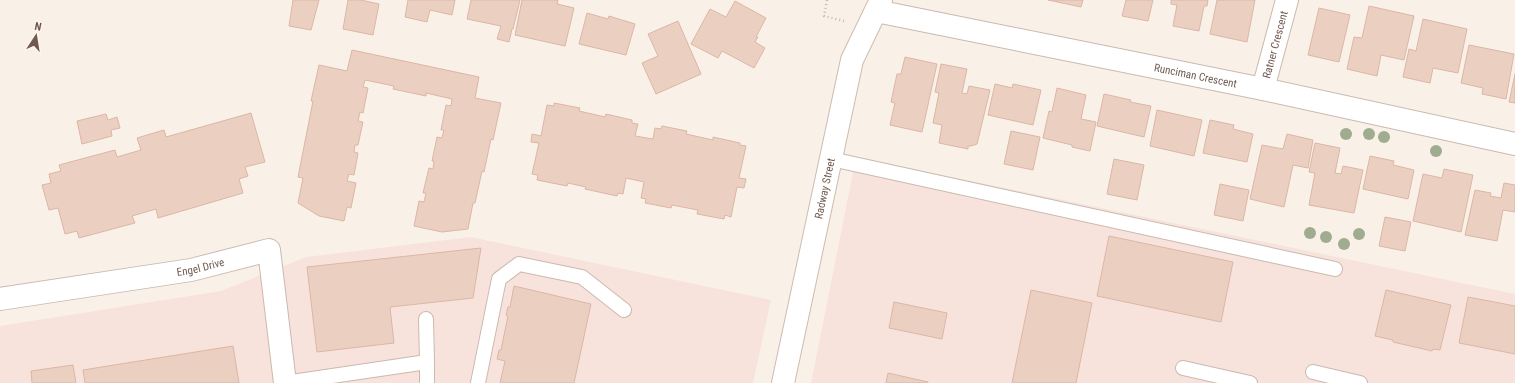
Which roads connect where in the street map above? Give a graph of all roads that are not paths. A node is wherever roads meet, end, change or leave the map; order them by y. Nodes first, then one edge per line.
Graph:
1 (1287, 0) edge
2 (875, 13) edge
3 (1263, 89) junction
4 (1515, 144) edge
5 (831, 159) junction
6 (1336, 269) dead end
7 (0, 299) edge
8 (624, 310) dead end
9 (426, 319) dead end
10 (427, 362) junction
11 (1183, 368) dead end
12 (1313, 372) dead end
13 (334, 379) edge
14 (285, 383) edge
15 (427, 383) edge
16 (478, 383) edge
17 (783, 383) edge
18 (1250, 383) edge
19 (1360, 383) edge

1 - 3 street, Ratner Crescent
2 - 3 street, Runciman Crescent
2 - 5 street, Radway Street
3 - 4 street, Runciman Crescent
5 - 6 lane
5 - 17 street, Radway Street
7 - 14 street, Engel Drive
8 - 16 lane
9 - 10 lane
10 - 13 lane
10 - 15 lane
11 - 18 lane
12 - 19 lane
13 - 14 lane

